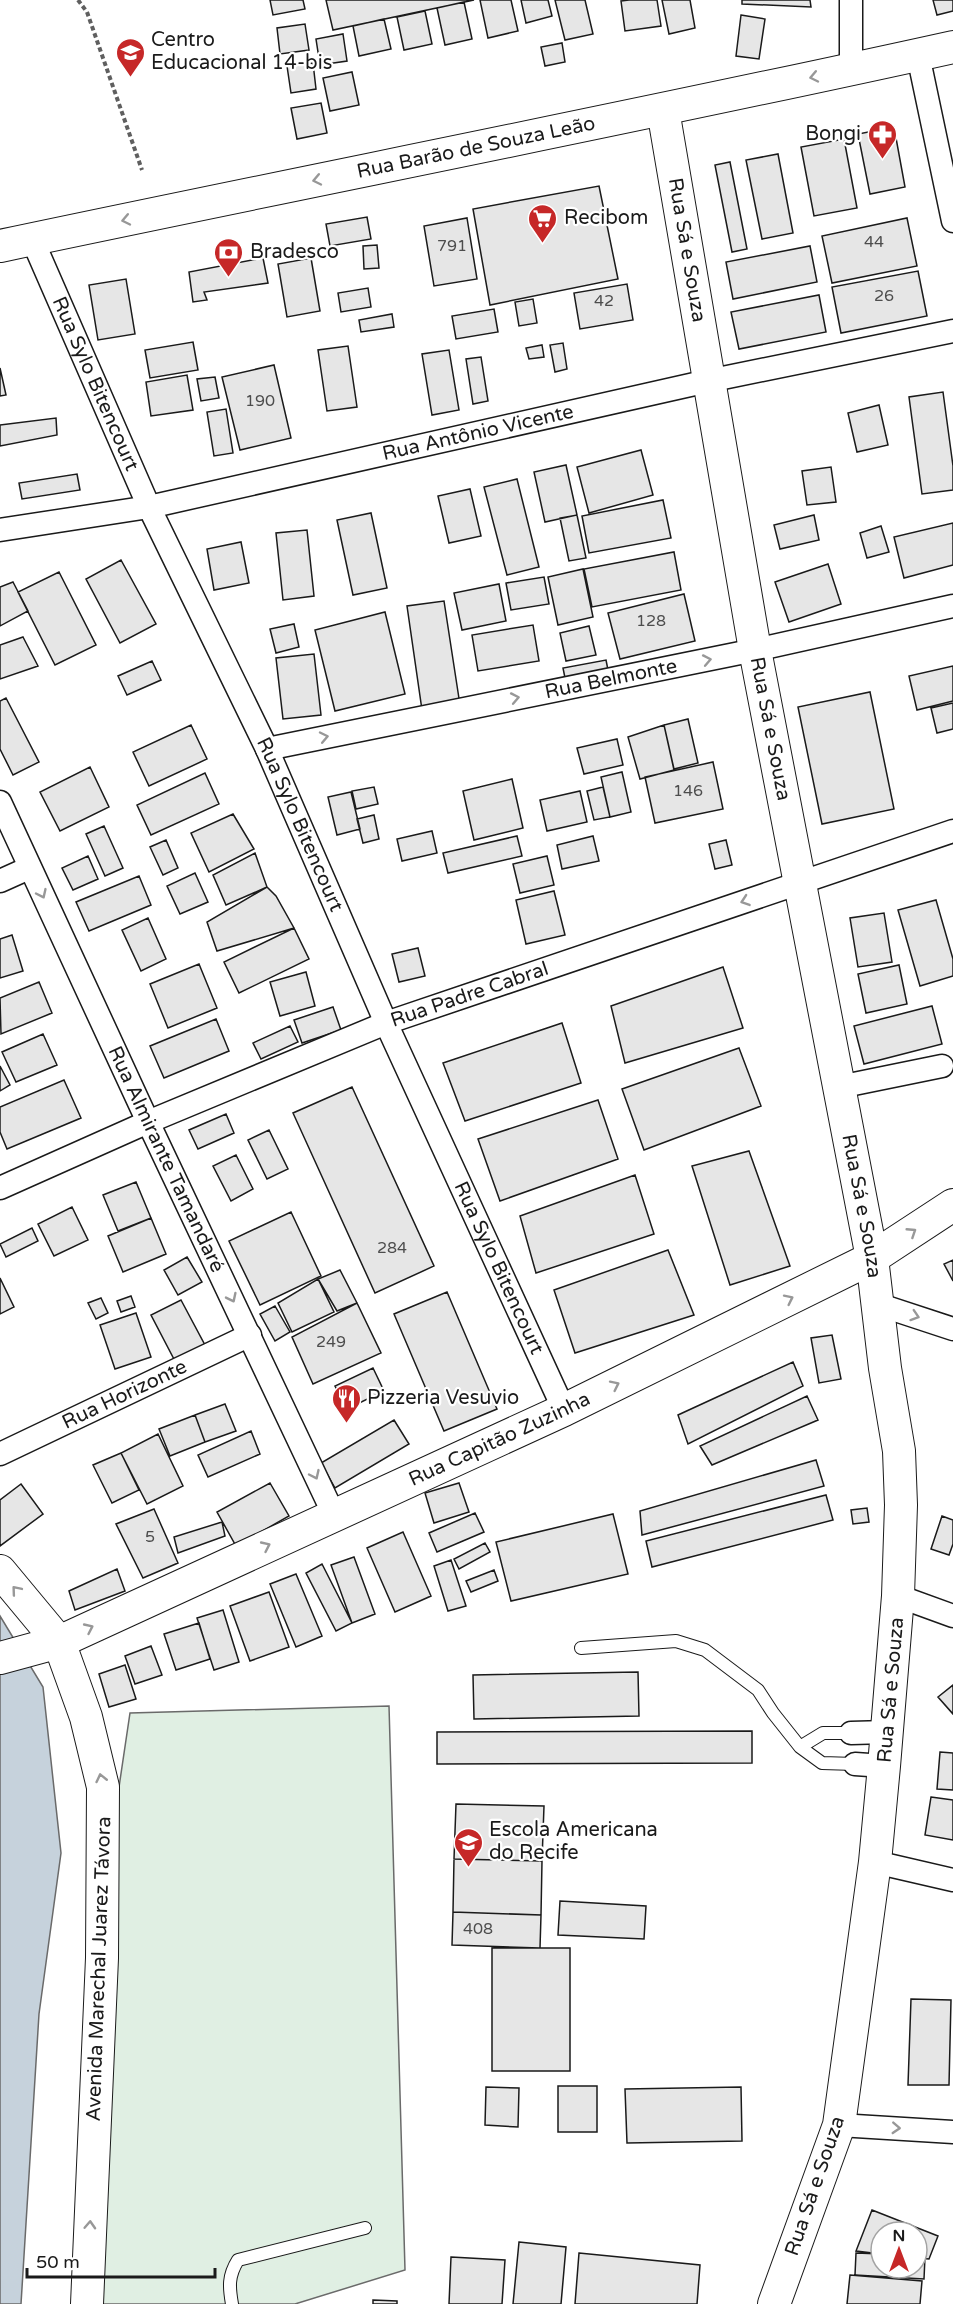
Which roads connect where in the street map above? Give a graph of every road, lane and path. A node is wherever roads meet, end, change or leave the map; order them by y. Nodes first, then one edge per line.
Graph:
1 (78, 0) edge
2 (851, 0) edge
3 (953, 47) edge
4 (918, 55) junction
5 (851, 69) junction
6 (663, 110) junction
7 (142, 170) dead end
8 (953, 221) edge
9 (32, 239) junction
10 (0, 246) edge
11 (953, 331) edge
12 (708, 381) junction
13 (149, 507) junction
14 (0, 530) edge
15 (953, 606) edge
16 (755, 650) junction
17 (267, 749) junction
18 (0, 802) edge
19 (953, 831) edge
20 (29, 868) junction
21 (0, 881) edge
22 (800, 882) junction
23 (386, 1023) junction
24 (942, 1066) dead end
25 (839, 1087) junction
26 (148, 1122) junction
27 (0, 1188) edge
28 (953, 1205) edge
29 (872, 1258) junction
30 (877, 1304) junction
31 (953, 1329) edge
32 (250, 1335) junction
33 (564, 1410) junction
34 (0, 1454) edge
35 (334, 1515) junction
36 (0, 1571) edge
37 (898, 1596) junction
38 (953, 1616) edge
39 (47, 1646) junction
40 (581, 1648) dead end
41 (0, 1658) edge
42 (887, 1732) junction
43 (851, 1733) joint
44 (800, 1747) junction
45 (870, 1765) junction
46 (875, 1862) junction
47 (953, 1880) edge
48 (839, 2125) junction
49 (953, 2132) edge
50 (365, 2228) dead end
51 (87, 2304) edge
52 (232, 2304) edge
53 (774, 2304) edge

1 - 7 path
2 - 5 street
3 - 4 main road, Rua Barão de Souza Leão
4 - 5 main road, Rua Barão de Souza Leão
4 - 8 street
5 -> 6 main road, Rua Barão de Souza Leão
6 -> 9 main road, Rua Barão de Souza Leão
6 - 12 main road, Rua Sá e Souza
9 - 10 main road, Rua Barão de Souza Leão
9 - 13 street, Rua Sylo Bitencourt
11 - 12 street, Rua Antônio Vicente
12 - 13 street, Rua Antônio Vicente
12 - 16 main road, Rua Sá e Souza
13 - 14 street, Rua Antônio Vicente
13 - 17 street, Rua Sylo Bitencourt
15 - 16 street, Rua Belmonte
17 -> 16 street, Rua Belmonte
16 - 22 main road, Rua Sá e Souza
17 - 23 street, Rua Sylo Bitencourt
18 - 20 street, Rua Almirante Tamandaré
19 - 22 street, Rua Padre Cabral
20 - 21 street
20 -> 26 street, Rua Almirante Tamandaré
22 -> 23 street, Rua Padre Cabral
22 - 25 main road, Rua Sá e Souza
23 - 26 street, Rua Padre Cabral
23 - 33 street, Rua Sylo Bitencourt
24 - 25 street
25 - 29 main road, Rua Sá e Souza
26 - 27 street, Rua Padre Cabral
26 -> 32 street, Rua Almirante Tamandaré
29 -> 28 main road, Rua Capitão Zuzinha
29 - 30 main road, Rua Sá e Souza
33 -> 29 main road, Rua Capitão Zuzinha
30 -> 31 street
30 - 37 main road, Rua Sá e Souza
32 - 34 street, Rua Horizonte
32 -> 35 street, Rua Almirante Tamandaré
33 - 35 main road, Rua Capitão Zuzinha
39 -> 35 main road, Rua Capitão Zuzinha
39 -> 36 main road, Avenida Marechal Juarez Távora
37 - 38 street
37 - 42 main road, Rua Sá e Souza
39 - 41 main road, Rua Capitão Zuzinha
51 -> 39 main road, Avenida Marechal Juarez Távora
40 - 44 lane
42 - 43 street
42 - 45 main road, Rua Sá e Souza
43 - 44 lane
44 - 45 lane
45 - 46 main road, Rua Sá e Souza
46 - 47 street
46 - 48 main road, Rua Sá e Souza
48 -> 49 street
48 - 53 main road, Rua Sá e Souza
50 - 52 lane

